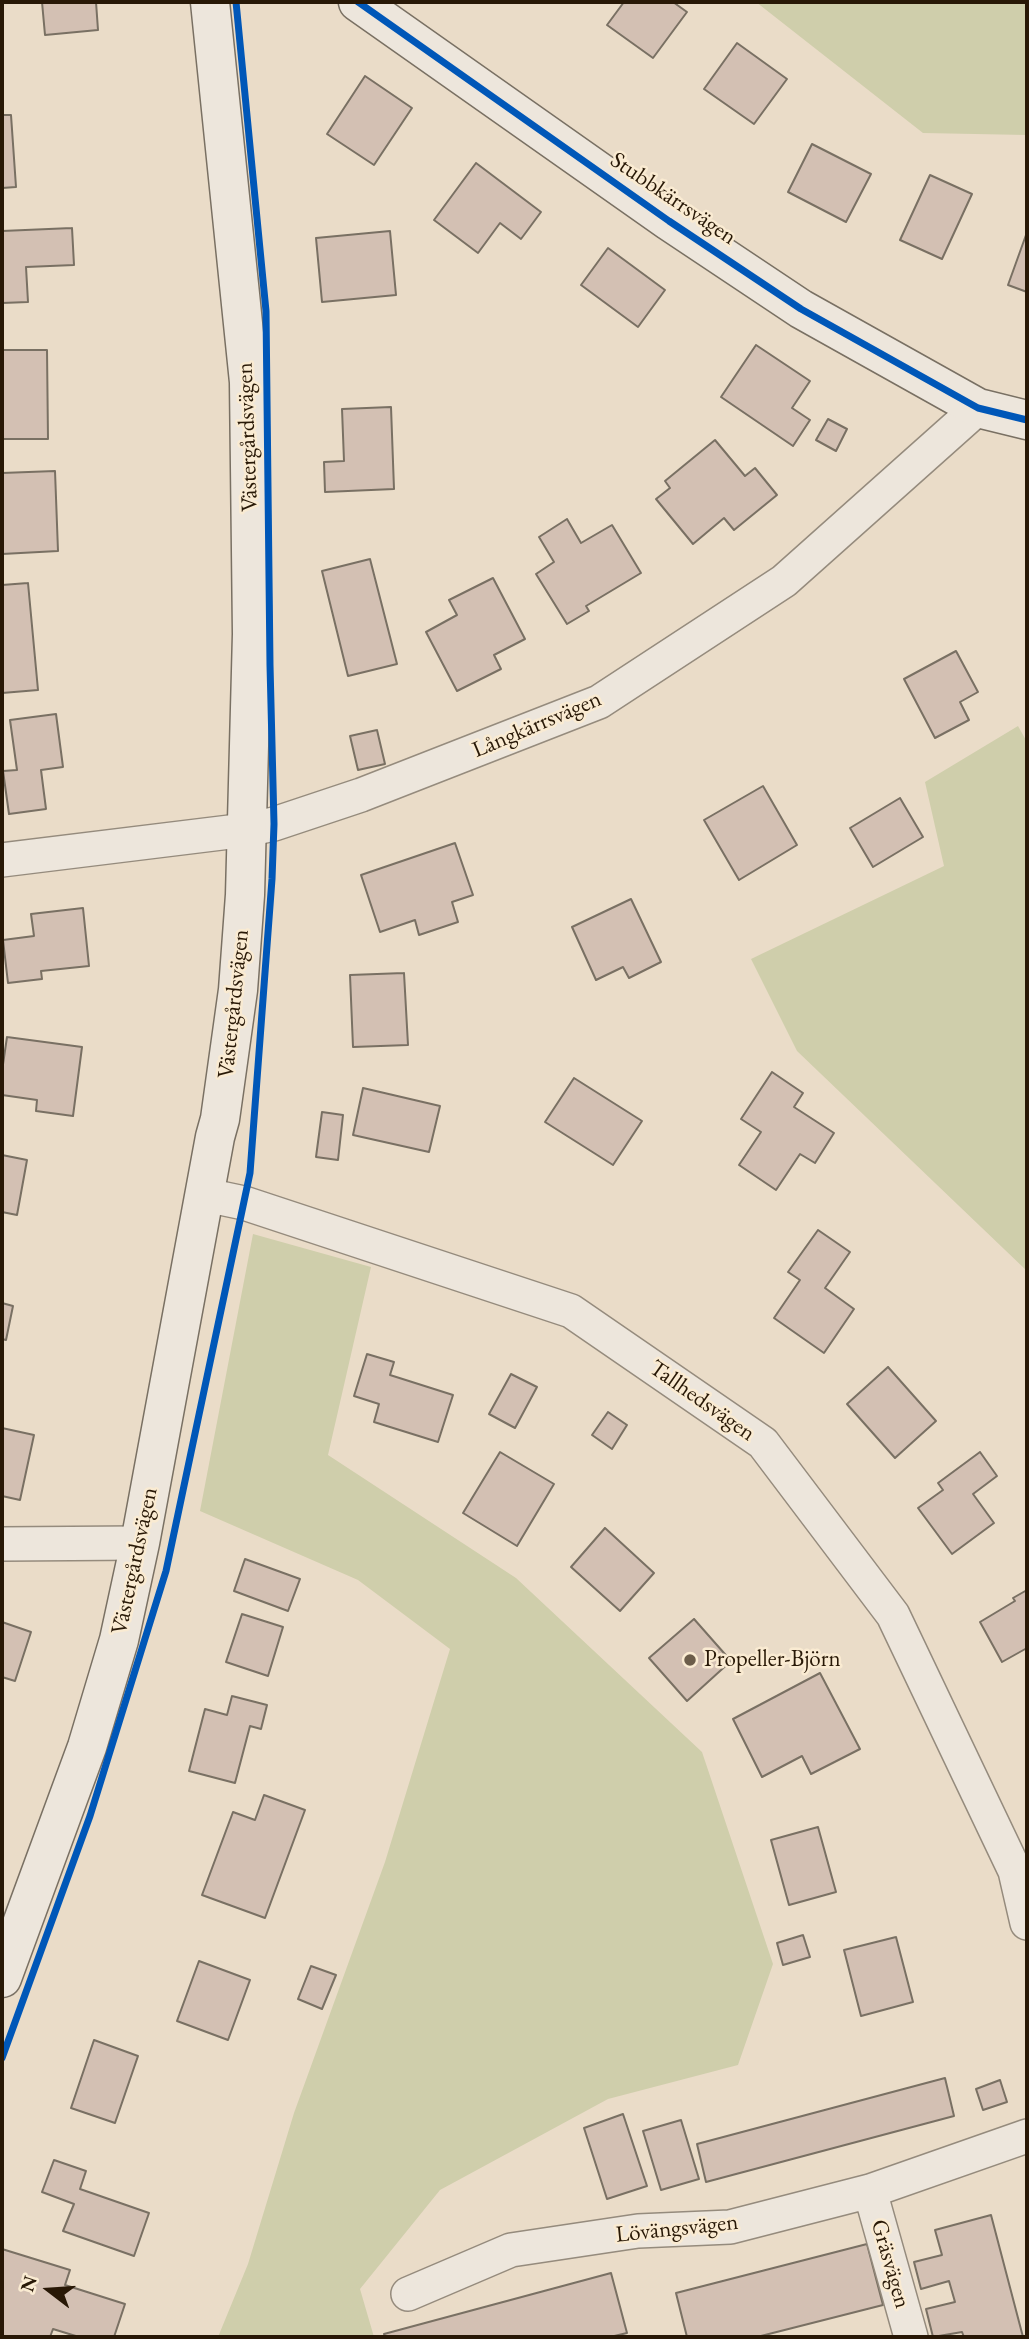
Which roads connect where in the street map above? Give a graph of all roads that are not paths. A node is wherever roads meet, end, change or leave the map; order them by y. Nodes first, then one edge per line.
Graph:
1 (210, 2) edge
2 (358, 2) edge
3 (978, 408) junction
4 (1027, 420) edge
5 (246, 830) junction
6 (2, 860) edge
7 (206, 1195) junction
8 (140, 1543) junction
9 (2, 1544) edge
10 (1021, 1866) edge
11 (1027, 1923) edge
12 (2, 1978) edge
13 (1027, 2136) edge
14 (870, 2192) junction
15 (408, 2294) dead end
16 (911, 2337) edge

1 - 5 street, Västergårdsvägen
2 - 3 street, Stubbkärrsvägen
3 - 4 street
3 - 5 street, Långkärrsvägen
5 - 6 street, Långkärrsvägen
5 - 7 street, Västergårdsvägen
7 - 8 street, Västergårdsvägen
7 - 10 street, Tallhedsvägen
8 - 9 street
8 - 12 street, Västergårdsvägen
10 - 11 street, Tallhedsvägen
13 - 14 street, Lövängsvägen
14 - 15 street, Lövängsvägen
14 - 16 street, Gräsvägen

